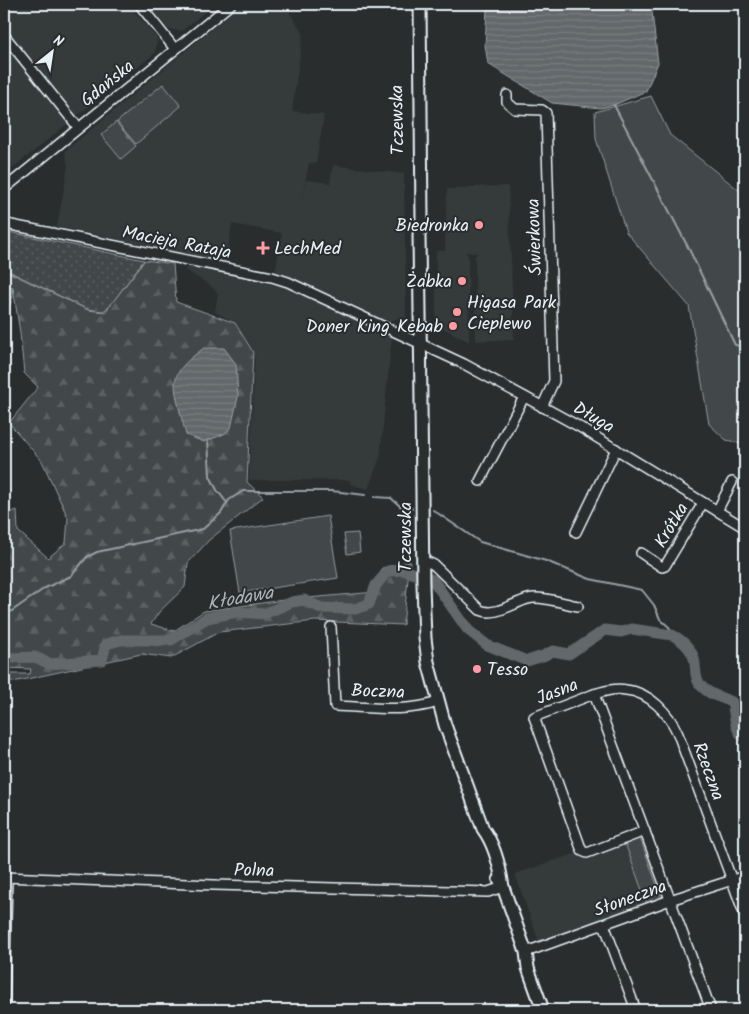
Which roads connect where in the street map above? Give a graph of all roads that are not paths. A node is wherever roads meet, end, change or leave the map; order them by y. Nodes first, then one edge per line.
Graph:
1 (139, 4) edge
2 (231, 4) edge
3 (413, 4) edge
4 (420, 4) edge
5 (4, 35) edge
6 (175, 49) junction
7 (507, 95) dead end
8 (78, 127) junction
9 (4, 188) edge
10 (4, 222) edge
11 (419, 235) junction
12 (421, 343) junction
13 (524, 397) junction
14 (542, 407) junction
15 (616, 449) junction
16 (480, 482) dead end
17 (732, 482) dead end
18 (703, 503) junction
19 (717, 511) junction
20 (745, 528) edge
21 (576, 532) dead end
22 (641, 553) dead end
23 (423, 566) junction
24 (578, 606) dead end
25 (332, 627) dead end
26 (594, 694) junction
27 (438, 702) junction
28 (645, 831) junction
29 (745, 876) edge
30 (5, 877) edge
31 (732, 880) junction
32 (503, 887) junction
33 (670, 900) junction
34 (745, 916) edge
35 (604, 924) junction
36 (526, 952) junction
37 (4, 1010) edge
38 (543, 1010) edge
39 (551, 1010) edge
40 (636, 1010) edge
41 (710, 1010) edge

1 - 6 street
2 - 6 street, Gdańska
3 - 11 main road, Tczewska
4 - 11 main road, Tczewska
5 - 8 street
6 - 8 street, Gdańska
7 - 14 street, Świerkowa
8 - 9 street, Gdańska
10 - 12 street, Macieja Rataja
11 - 12 main road, Tczewska
12 - 13 street, Długa
12 - 23 main road, Tczewska
13 - 14 street, Długa
13 - 16 street
14 - 15 street, Długa
15 - 18 street, Długa
15 - 21 street
17 - 19 street
18 - 19 street, Długa
18 - 22 street, Krótka
19 - 20 street, Długa
23 - 24 street
23 - 27 main road, Tczewska
25 - 27 street, Boczna
26 - 28 street, Jasna
26 - 28 street, Jasna
26 - 31 street, Rzeczna
27 - 32 main road, Tczewska
28 - 33 street, Jasna
29 - 31 street, Słoneczna
30 - 32 street, Polna
30 - 37 street
31 - 33 street, Słoneczna
31 - 34 street, Rzeczna
32 - 36 main road, Tczewska
33 - 35 street, Słoneczna
33 - 41 street, Jasna
35 - 36 street, Słoneczna
35 - 40 street
36 - 38 main road, Tczewska
36 - 39 main road, Tczewska

